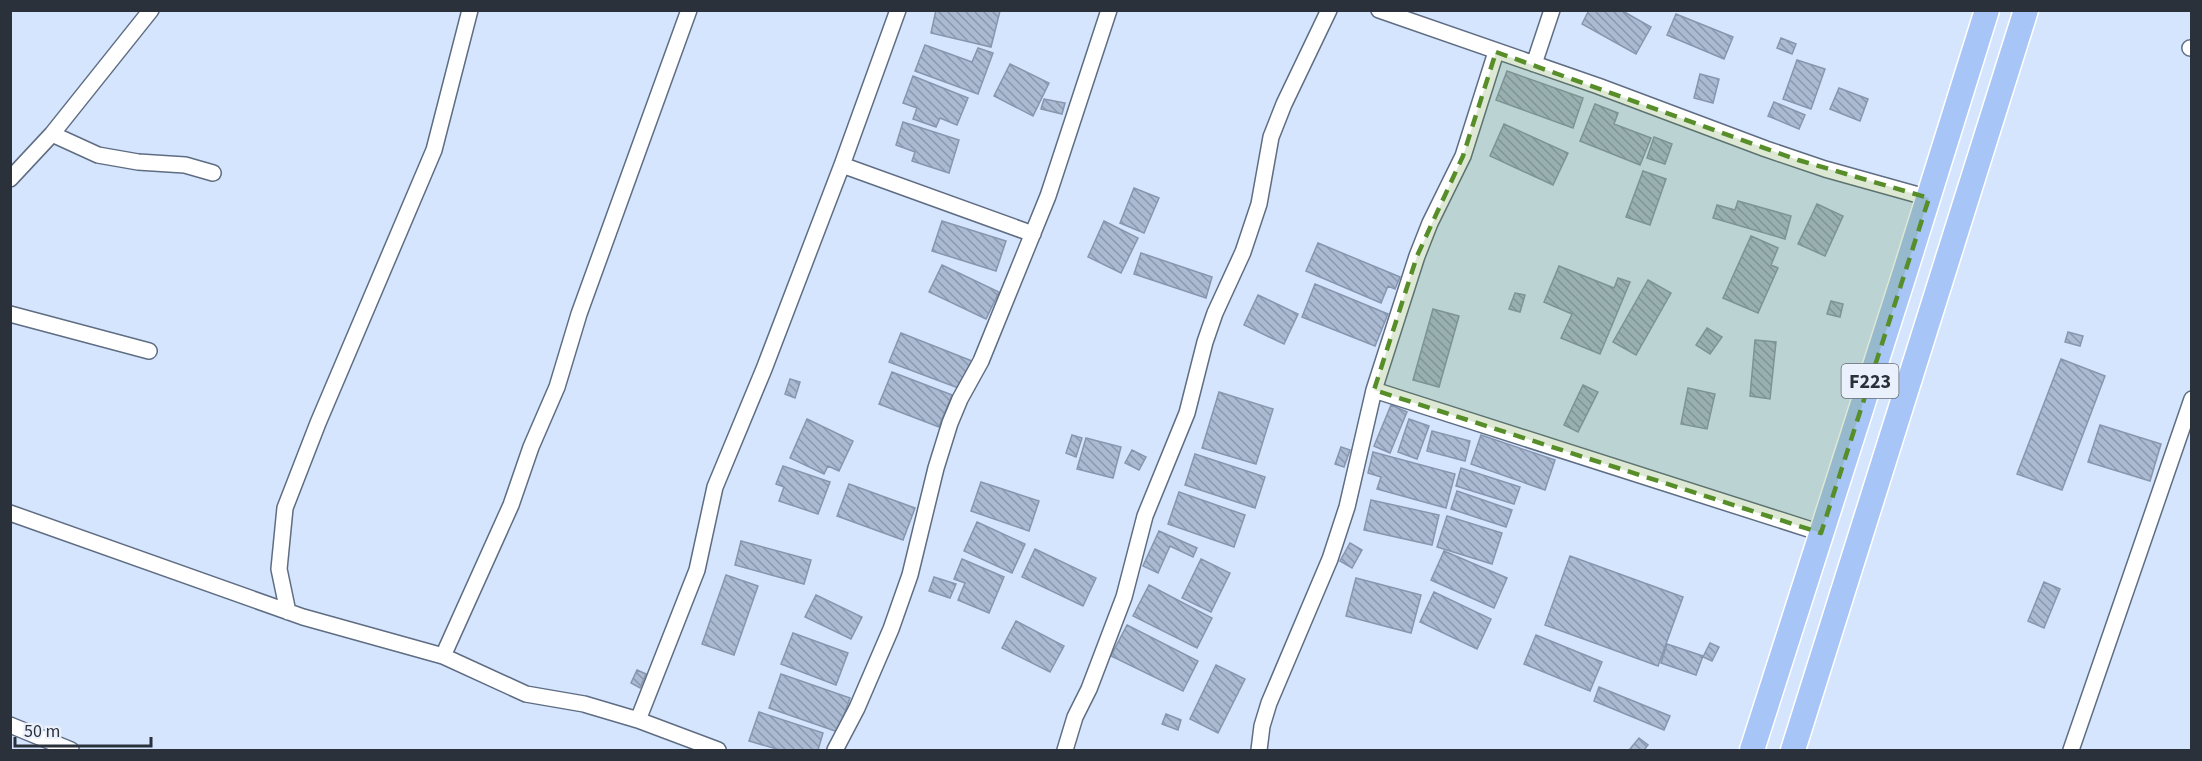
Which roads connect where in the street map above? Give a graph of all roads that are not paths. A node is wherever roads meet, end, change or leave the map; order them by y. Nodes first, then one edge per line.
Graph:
1 (151, 10) edge
2 (470, 10) edge
3 (689, 10) edge
4 (898, 10) edge
5 (1109, 10) edge
6 (1329, 10) edge
7 (1379, 10) edge
8 (1552, 10) edge
9 (1987, 10) edge
10 (2026, 10) edge
11 (1496, 52) junction
12 (1534, 64) junction
13 (52, 134) junction
14 (842, 165) junction
15 (213, 174) dead end
16 (10, 179) edge
17 (1929, 198) junction
18 (1033, 234) junction
19 (10, 314) edge
20 (149, 351) dead end
21 (1374, 390) junction
22 (2192, 399) edge
23 (10, 513) edge
24 (1821, 534) junction
25 (288, 612) junction
26 (443, 656) junction
27 (638, 720) junction
28 (12, 730) edge
29 (71, 750) edge
30 (718, 750) edge
31 (835, 750) edge
32 (1065, 750) edge
33 (1259, 750) edge
34 (1752, 750) edge
35 (1793, 750) edge
36 (2071, 750) edge

1 - 13 street
2 - 25 street
3 - 26 street
4 - 14 street
5 - 18 street
6 - 32 street
7 - 11 street
8 - 12 street
9 - 17 main road, F223
10 - 35 main road, F223
11 - 12 street
11 - 21 street
12 - 17 street
13 - 15 street
13 - 16 street
14 - 18 street
14 - 27 street
17 - 24 main road, F223
18 - 31 street
19 - 20 street
21 - 24 street
21 - 33 street
22 - 36 street
23 - 25 street
24 - 34 main road, F223
25 - 26 street
26 - 27 street
27 - 30 street
28 - 29 street

